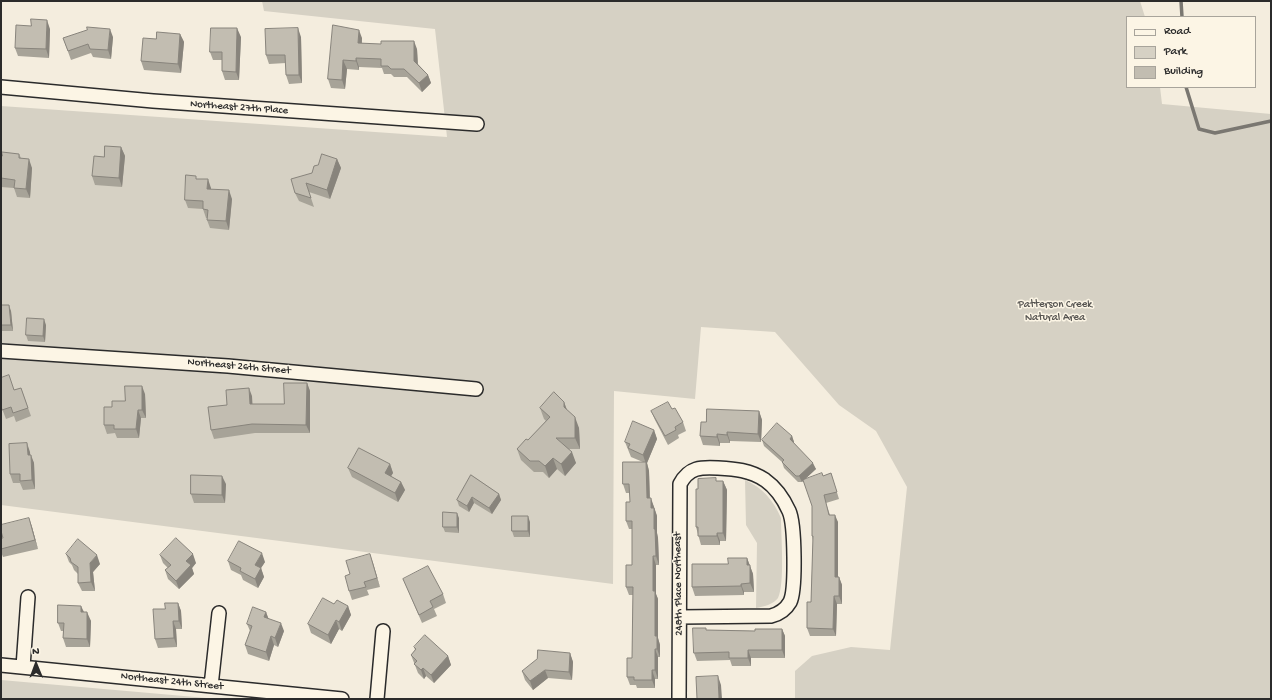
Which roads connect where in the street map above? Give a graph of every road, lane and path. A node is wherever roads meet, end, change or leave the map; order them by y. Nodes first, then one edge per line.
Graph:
1 (1, 87) edge
2 (477, 124) dead end
3 (1, 351) edge
4 (476, 389) dead end
5 (28, 597) dead end
6 (219, 614) dead end
7 (680, 617) junction
8 (383, 630) dead end
9 (1, 665) edge
10 (23, 667) junction
11 (211, 686) junction
12 (342, 699) edge
13 (377, 699) edge
14 (680, 699) edge

1 - 2 street, Northeast 27th Place
3 - 4 street, Northeast 26th Street
5 - 10 street
6 - 11 street
7 - 7 street, 248th Place Northeast
7 - 14 street, 248th Place Northeast
8 - 13 street
9 - 10 street, Northeast 24th Street
10 - 11 street, Northeast 24th Street
11 - 12 street, Northeast 24th Street

